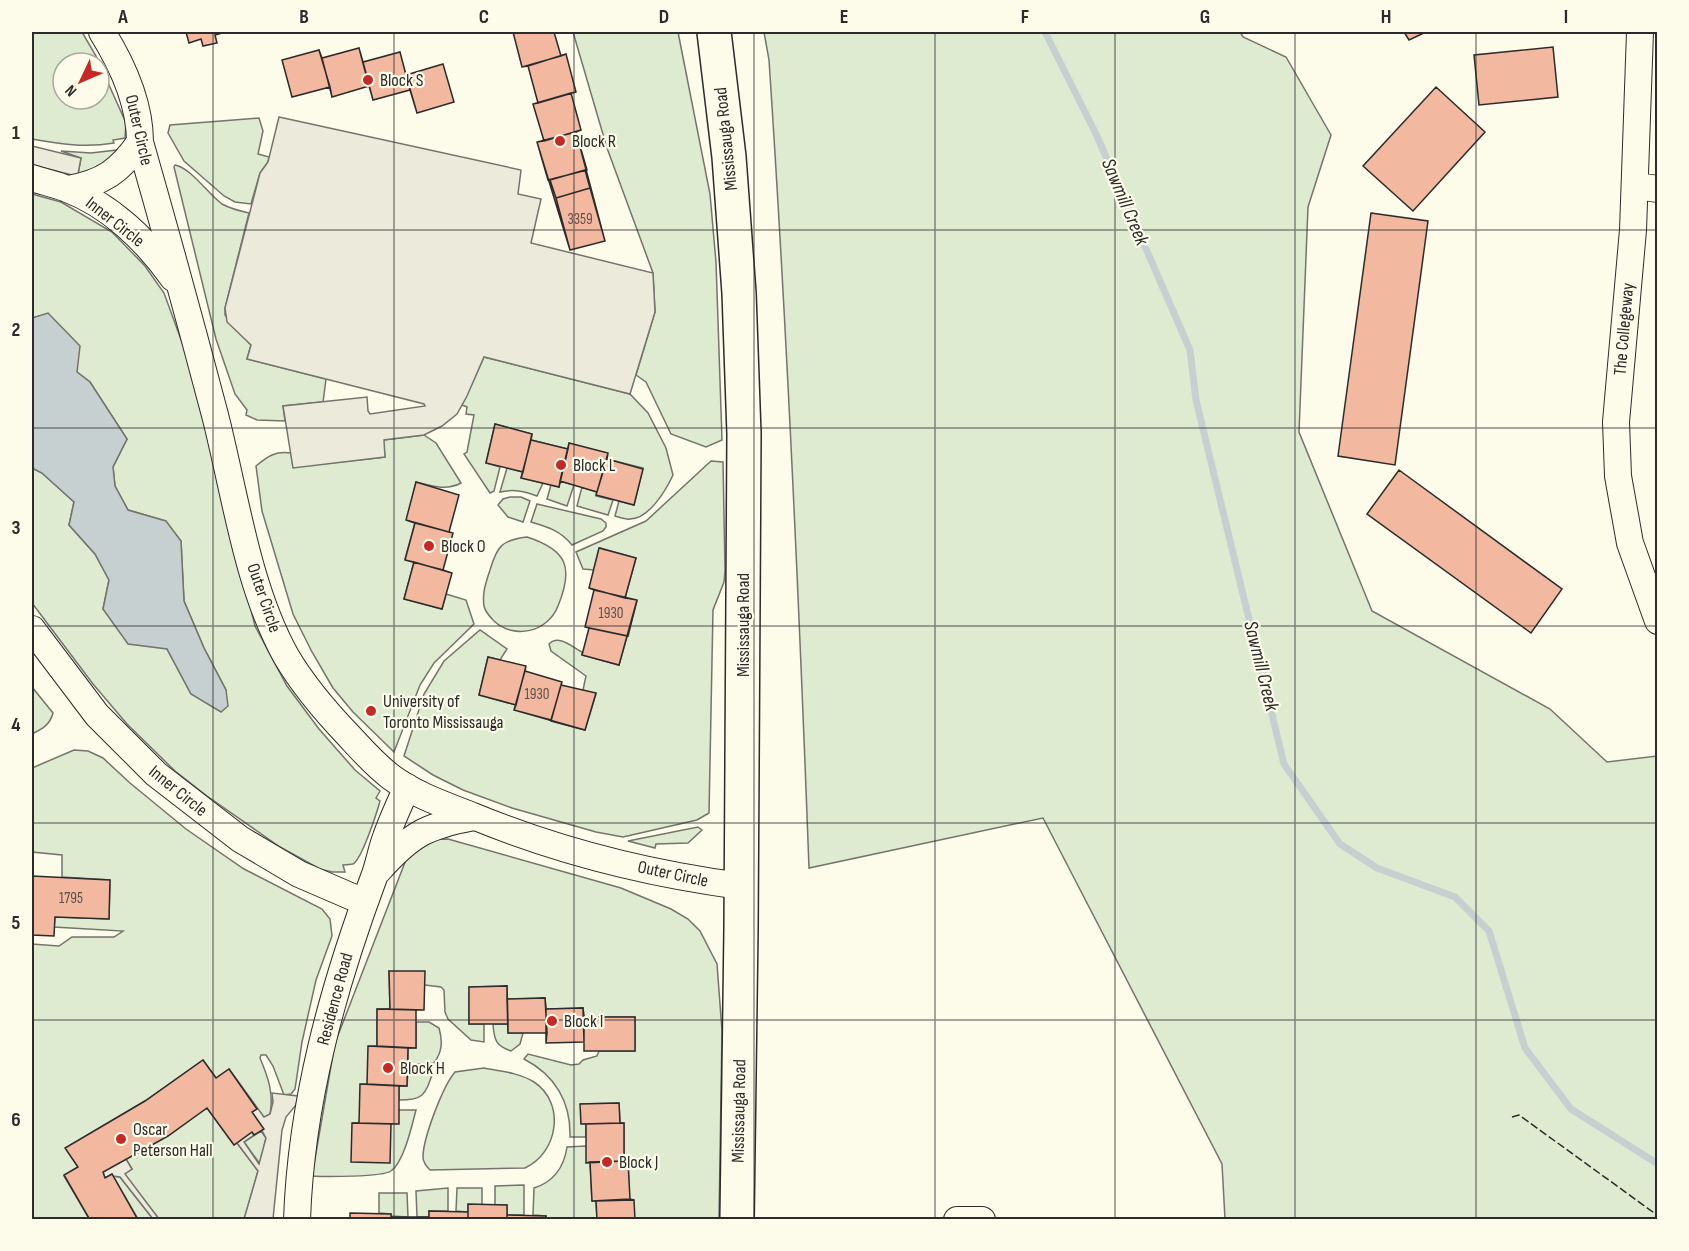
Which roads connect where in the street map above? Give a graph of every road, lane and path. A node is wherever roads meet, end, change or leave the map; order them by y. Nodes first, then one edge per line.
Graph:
1 (102, 32) edge
2 (714, 32) edge
3 (1640, 32) edge
4 (140, 142) junction
5 (32, 178) edge
6 (1647, 187) edge
7 (68, 189) junction
8 (182, 291) junction
9 (1658, 621) edge
10 (32, 629) edge
11 (407, 787) junction
12 (474, 817) junction
13 (375, 874) junction
14 (741, 886) junction
15 (364, 902) junction
16 (297, 1220) edge
17 (737, 1220) edge
18 (957, 1220) edge
19 (982, 1220) edge

1 - 4 street, Outer Circle
2 - 14 main road, Mississauga Road
3 - 6 street, The Collegeway
4 - 7 street
4 - 8 street, Outer Circle
5 - 7 street, Inner Circle
6 - 9 street, The Collegeway
7 - 8 street, Inner Circle
8 - 11 street, Outer Circle
10 - 15 street, Inner Circle
11 - 12 street, Outer Circle
11 - 13 street, Residence Road
12 - 13 street
12 - 14 street, Outer Circle
13 - 15 street, Residence Road
14 - 17 main road, Mississauga Road
15 - 16 street, Residence Road
18 - 19 street

